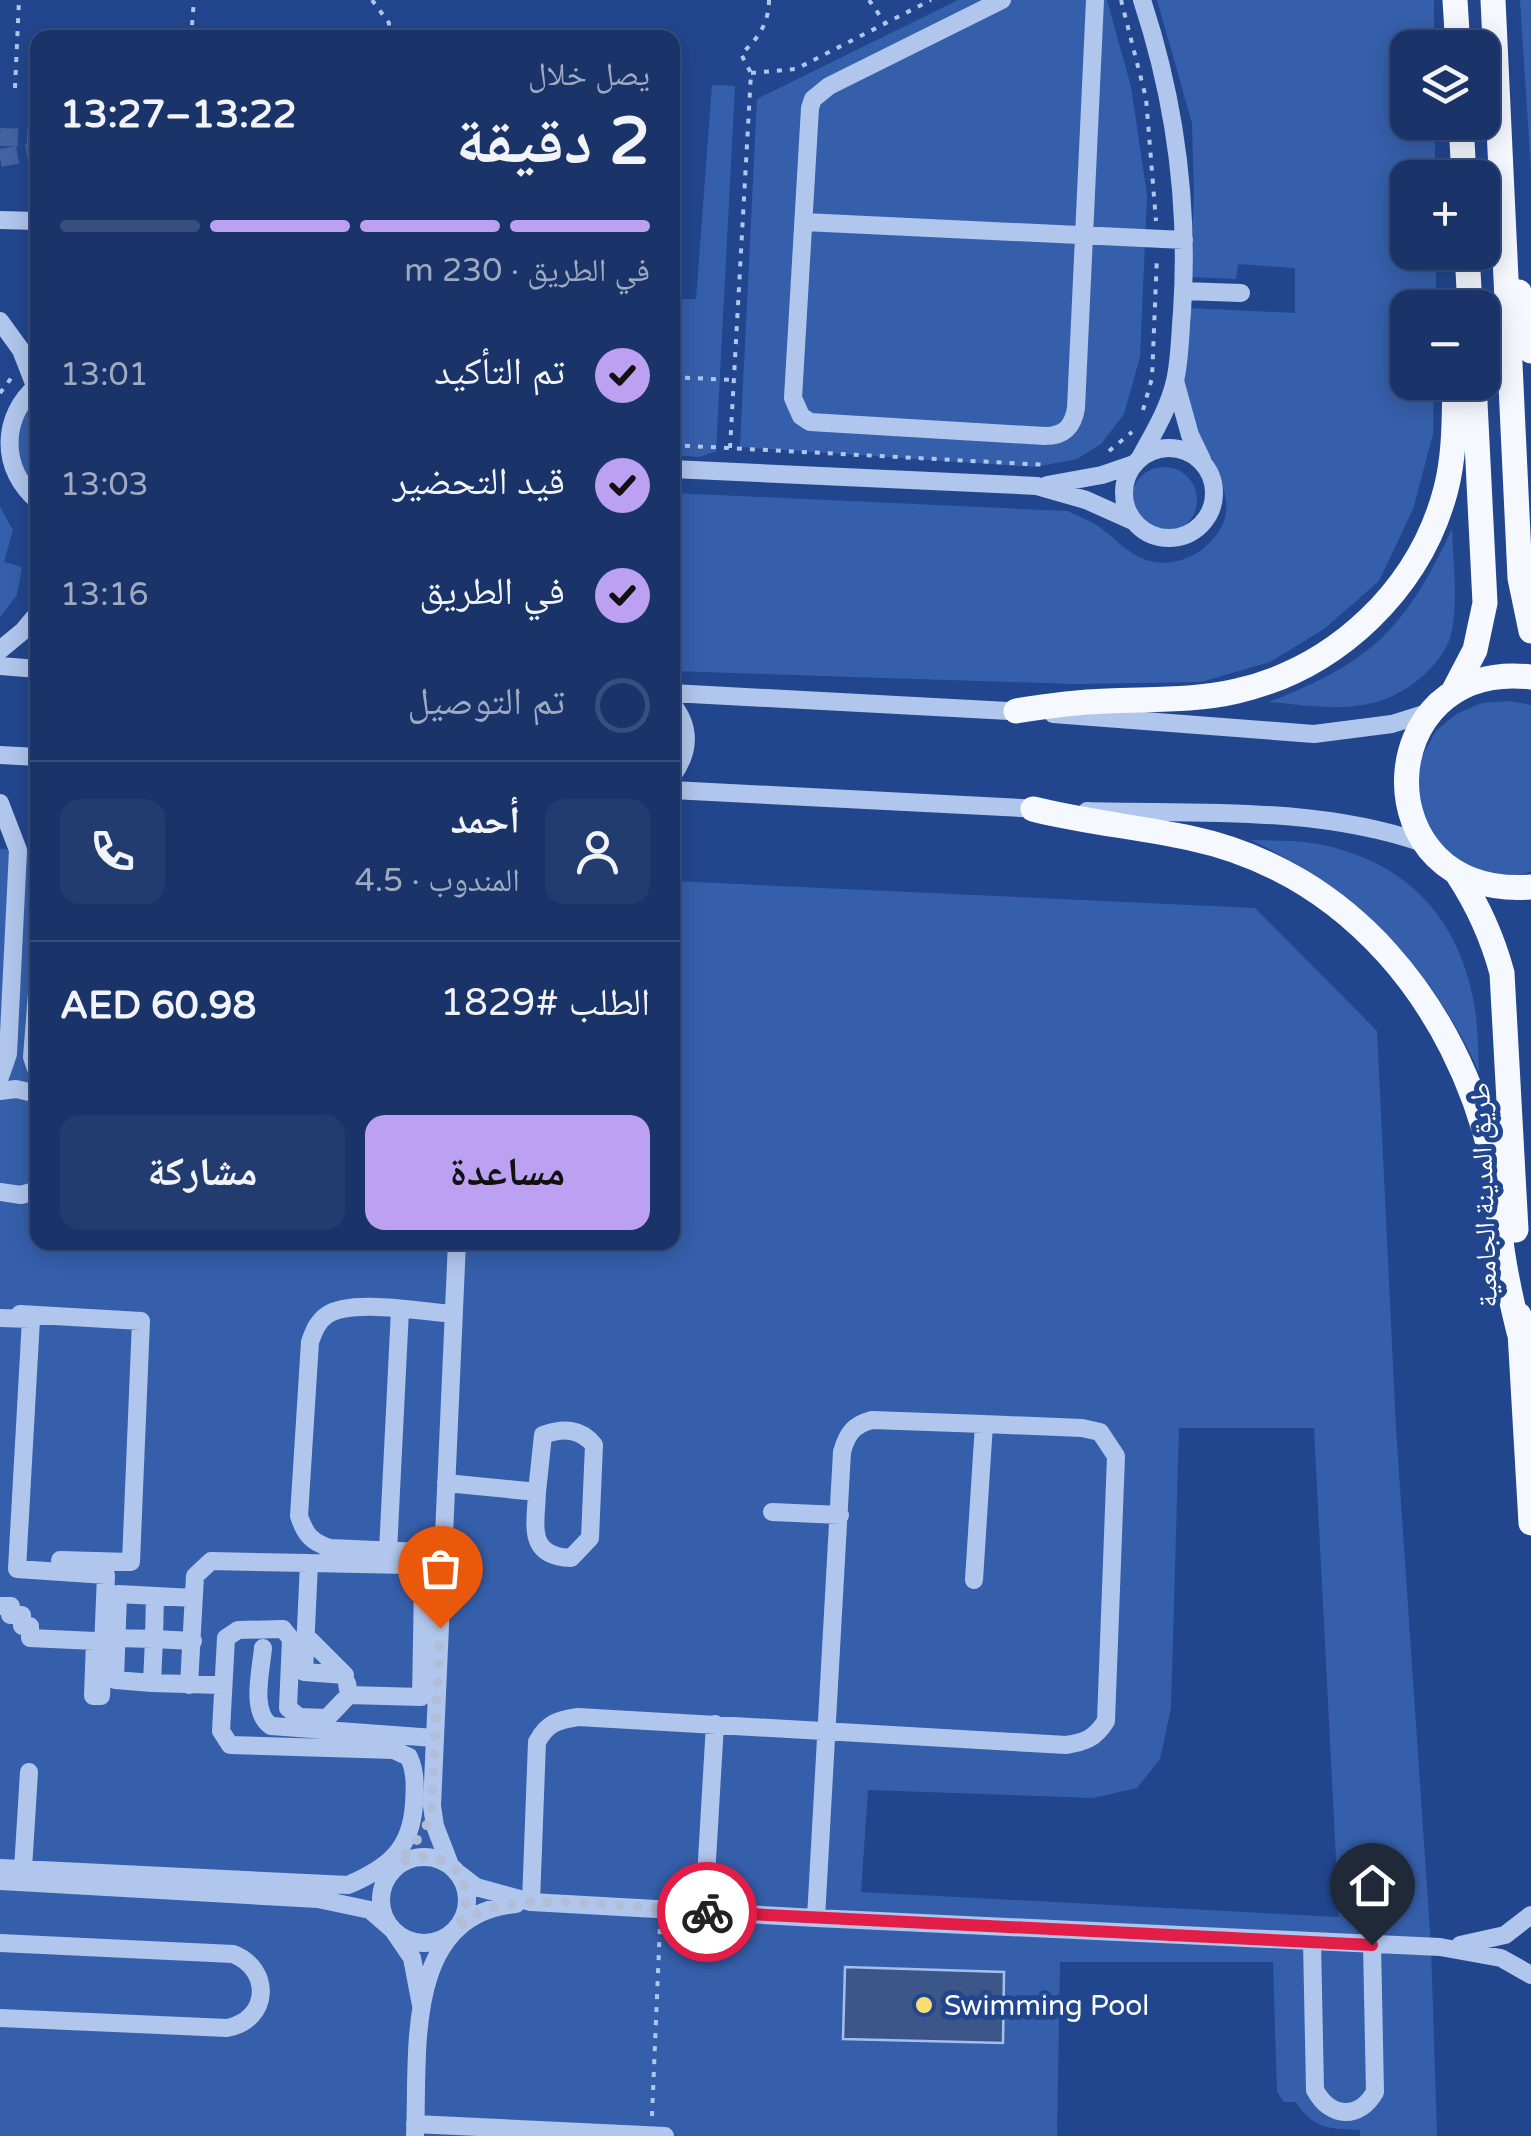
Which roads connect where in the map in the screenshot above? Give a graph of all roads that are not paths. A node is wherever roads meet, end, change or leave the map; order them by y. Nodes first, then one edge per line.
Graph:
1 (1002, 0) edge
2 (1095, 0) edge
3 (1142, 0) edge
4 (1456, 0) edge
5 (1493, 0) edge
6 (1457, 30) edge
7 (0, 220) edge
8 (30, 222) edge
9 (804, 222) junction
10 (1084, 234) junction
11 (1184, 240) junction
12 (1506, 258) junction
13 (1183, 291) junction
14 (1242, 293) dead end
15 (0, 321) edge
16 (1531, 351) edge
17 (30, 371) edge
18 (1175, 382) junction
19 (30, 391) edge
20 (1455, 400) edge
21 (1475, 400) edge
22 (20, 401) junction
23 (0, 414) edge
24 (1202, 460) junction
25 (1137, 461) junction
26 (680, 469) edge
27 (7, 470) edge
28 (1036, 486) junction
29 (30, 495) edge
30 (1133, 521) junction
31 (30, 623) edge
32 (1531, 630) edge
33 (0, 650) edge
34 (0, 666) edge
35 (30, 668) edge
36 (1531, 677) edge
37 (1453, 692) junction
38 (680, 693) edge
39 (1016, 711) junction
40 (1430, 712) junction
41 (680, 715) edge
42 (0, 755) edge
43 (30, 757) edge
44 (680, 764) edge
45 (680, 790) edge
46 (0, 803) edge
47 (1033, 809) junction
48 (1423, 843) junction
49 (1458, 875) junction
50 (1531, 887) edge
51 (0, 1077) edge
52 (0, 1091) edge
53 (30, 1092) edge
54 (0, 1192) edge
55 (30, 1192) edge
56 (457, 1250) edge
57 (400, 1310) junction
58 (454, 1314) junction
59 (0, 1316) edge
60 (1519, 1332) junction
61 (984, 1424) junction
62 (446, 1483) junction
63 (537, 1492) junction
64 (772, 1512) dead end
65 (840, 1515) junction
66 (1531, 1523) edge
67 (388, 1551) junction
68 (444, 1553) junction
69 (9, 1559) edge
70 (309, 1563) junction
71 (974, 1580) dead end
72 (155, 1596) junction
73 (194, 1598) junction
74 (0, 1606) edge
75 (306, 1636) junction
76 (116, 1638) junction
77 (154, 1640) junction
78 (193, 1641) junction
79 (263, 1648) dead end
80 (152, 1682) junction
81 (189, 1685) junction
82 (222, 1685) junction
83 (347, 1685) junction
84 (715, 1724) junction
85 (826, 1730) junction
86 (434, 1738) junction
87 (29, 1772) dead end
88 (432, 1806) junction
89 (0, 1868) edge
90 (394, 1868) junction
91 (23, 1869) junction
92 (455, 1869) junction
93 (0, 1882) edge
94 (318, 1899) junction
95 (531, 1902) junction
96 (704, 1912) junction
97 (1531, 1915) edge
98 (816, 1918) junction
99 (456, 1929) junction
100 (392, 1930) junction
101 (1312, 1941) junction
102 (0, 1943) edge
103 (1372, 1945) junction
104 (1440, 1947) junction
105 (1531, 1975) edge
106 (421, 2005) junction
107 (0, 2018) edge
108 (415, 2130) edge
109 (651, 2136) edge
110 (665, 2136) edge

1 - 9 street
2 - 10 street
3 - 11 street
4 - 6 main road
5 - 12 main road
7 - 8 street
9 - 10 street
9 - 10 street
10 - 11 street
11 - 13 street
12 - 16 main road
12 - 32 main road
13 - 14 street
13 - 18 street
15 - 17 street
18 - 24 street
18 - 25 street
19 - 22 street
20 - 39 main road
21 - 37 main road
22 - 23 street
22 - 27 street
24 - 25 street
24 - 30 street
25 - 28 street
25 - 30 street
26 - 28 street
27 - 29 street
28 - 30 street
31 - 33 street
34 - 35 street
36 - 37 main road
37 - 40 main road
38 - 39 street
39 - 40 street
40 - 48 main road
41 - 44 street
42 - 43 street
45 - 47 street
46 - 51 street
47 - 48 street
47 - 60 main road
48 - 49 main road
49 - 50 main road
49 - 60 main road, طريق المدينة الجامعية
52 - 53 street
54 - 55 street
56 - 58 street
57 - 58 street
57 - 67 street
57 - 67 street
58 - 62 street
59 - 69 street
59 - 69 street
60 - 66 main road, طريق المدينة الجامعية
61 - 65 street
61 - 71 street
61 - 85 street
62 - 63 street
62 - 68 street
63 - 63 street
64 - 65 street
65 - 85 street
67 - 68 street
68 - 86 street
69 - 74 street
70 - 73 street
70 - 75 street
70 - 83 street
72 - 73 street
72 - 76 street
72 - 77 street
73 - 78 street
75 - 83 street
75 - 83 street
76 - 77 street
76 - 80 street
77 - 78 street
77 - 80 street
78 - 81 street
79 - 86 street
80 - 81 street
81 - 82 street
82 - 83 street
82 - 91 street
84 - 85 street
84 - 95 street
84 - 96 street
85 - 98 street
86 - 88 street
87 - 91 street
88 - 90 street
88 - 92 street
89 - 91 street
90 - 92 street
90 - 94 street
90 - 100 street
92 - 95 street
92 - 99 street
93 - 94 street
94 - 100 street
95 - 96 street
95 - 99 street
96 - 98 street
97 - 104 street
98 - 101 street
99 - 100 street
99 - 106 street
100 - 106 street
101 - 103 street
101 - 103 street
102 - 107 street
103 - 104 street
104 - 105 street
106 - 108 street
108 - 109 street
109 - 110 street

